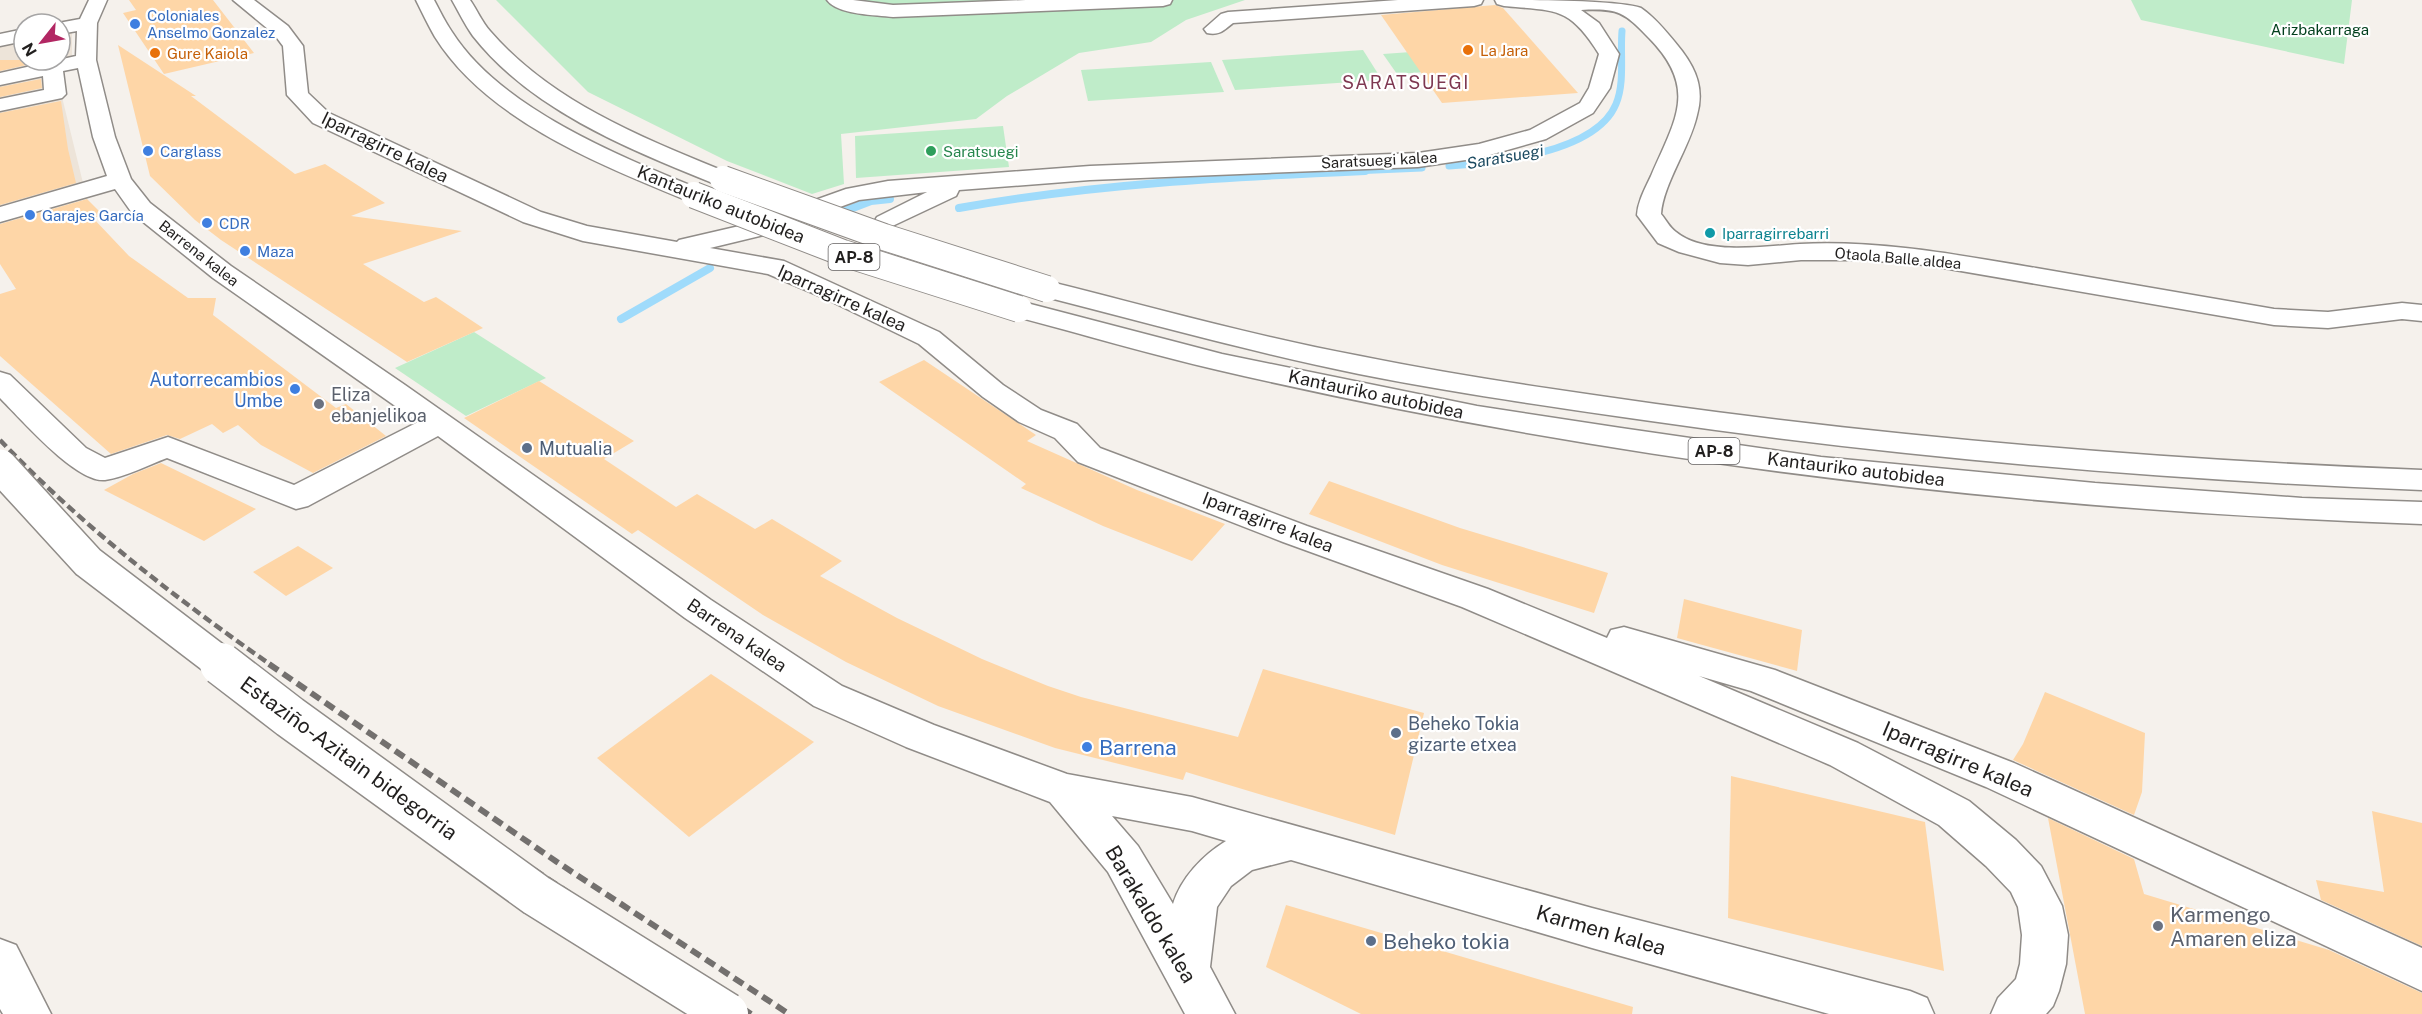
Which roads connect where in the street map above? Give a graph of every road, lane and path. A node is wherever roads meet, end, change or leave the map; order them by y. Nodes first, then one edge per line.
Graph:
1 (242, 0) edge
2 (425, 0) edge
3 (461, 0) edge
4 (836, 0) edge
5 (1162, 0) edge
6 (1474, 0) edge
7 (1504, 0) edge
8 (1557, 3) edge
9 (82, 17) edge
10 (1214, 29) dead end
11 (86, 60) junction
12 (72, 61) edge
13 (72, 64) edge
14 (30, 72) edge
15 (54, 72) edge
16 (0, 77) edge
17 (0, 105) edge
18 (1012, 179) junction
19 (120, 180) junction
20 (0, 215) edge
21 (886, 222) dead end
22 (755, 230) junction
23 (675, 248) junction
24 (775, 267) junction
25 (2416, 307) edge
26 (0, 381) edge
27 (440, 423) junction
28 (0, 466) edge
29 (2422, 480) edge
30 (2422, 513) edge
31 (1475, 598) junction
32 (1065, 790) junction
33 (1292, 842) junction
34 (0, 960) edge
35 (2422, 970) edge
36 (1186, 972) junction
37 (27, 1014) edge
38 (727, 1014) edge
39 (1211, 1014) edge
40 (1910, 1014) edge
41 (2015, 1014) edge

1 - 23 main road, Iparragirre kalea
2 - 30 main road, Kantauriko autobidea / AP-8, bridge
3 - 29 main road, Kantauriko autobidea / AP-8, bridge
4 - 5 main road
6 - 10 main road
7 - 8 main road
8 - 18 main road, Saratsuegi kalea
8 - 25 main road, Otaola Balle aldea
9 - 11 main road, Barrena kalea
11 - 12 main road
11 - 13 main road
11 - 19 main road, Barrena kalea
14 - 16 main road
15 - 17 main road
18 - 21 main road, Saratsuegi kalea
18 - 22 main road, Saratsuegi kalea
19 - 20 main road
19 - 27 main road, Barrena kalea
22 - 23 main road, Saratsuegi kalea
22 - 24 main road
23 - 24 main road, Iparragirre kalea
24 - 31 main road, Iparragirre kalea
26 - 27 main road
27 - 32 main road, Barrena kalea
28 - 38 main road, Estaziño-Azitain bidegorria, bridge
31 - 35 main road, Iparragirre kalea
31 - 41 main road, Iparragirre kalea
32 - 33 main road, Karmen kalea
32 - 36 main road, Barakaldo kalea
33 - 36 main road
33 - 40 main road, Karmen kalea
34 - 37 main road
36 - 39 main road, Barakaldo kalea

